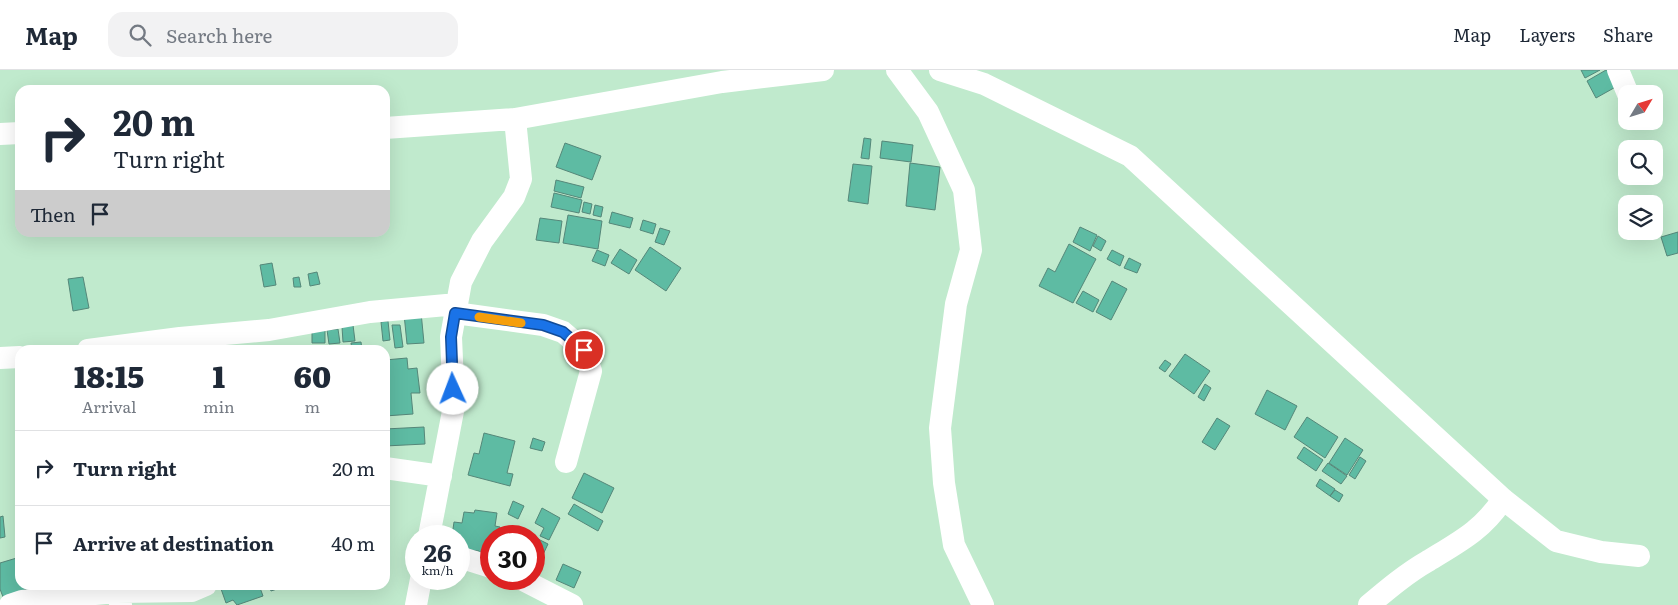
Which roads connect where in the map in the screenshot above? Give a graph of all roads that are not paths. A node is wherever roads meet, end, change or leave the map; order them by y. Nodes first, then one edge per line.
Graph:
1 (823, 70) edge
2 (897, 70) edge
3 (940, 70) edge
4 (1618, 70) edge
5 (1624, 85) edge
6 (514, 120) junction
7 (390, 128) edge
8 (15, 133) edge
9 (0, 134) edge
10 (456, 308) junction
11 (133, 345) edge
12 (15, 357) edge
13 (0, 358) edge
14 (566, 462) dead end
15 (390, 469) edge
16 (441, 476) junction
17 (1503, 499) junction
18 (431, 525) edge
19 (1639, 556) dead end
20 (194, 590) edge
21 (419, 590) edge
22 (543, 590) edge
23 (117, 594) edge
24 (10, 605) edge
25 (416, 605) edge
26 (572, 605) edge
27 (983, 605) edge
28 (1369, 605) edge

1 - 6 street
2 - 27 street
3 - 17 street
4 - 5 street
6 - 7 street
6 - 10 street
8 - 9 street
10 - 11 street
10 - 14 street
10 - 16 street
12 - 13 street
15 - 16 street
16 - 18 street
17 - 19 street
17 - 28 street
20 - 23 street
21 - 25 street
22 - 26 street
23 - 24 street

